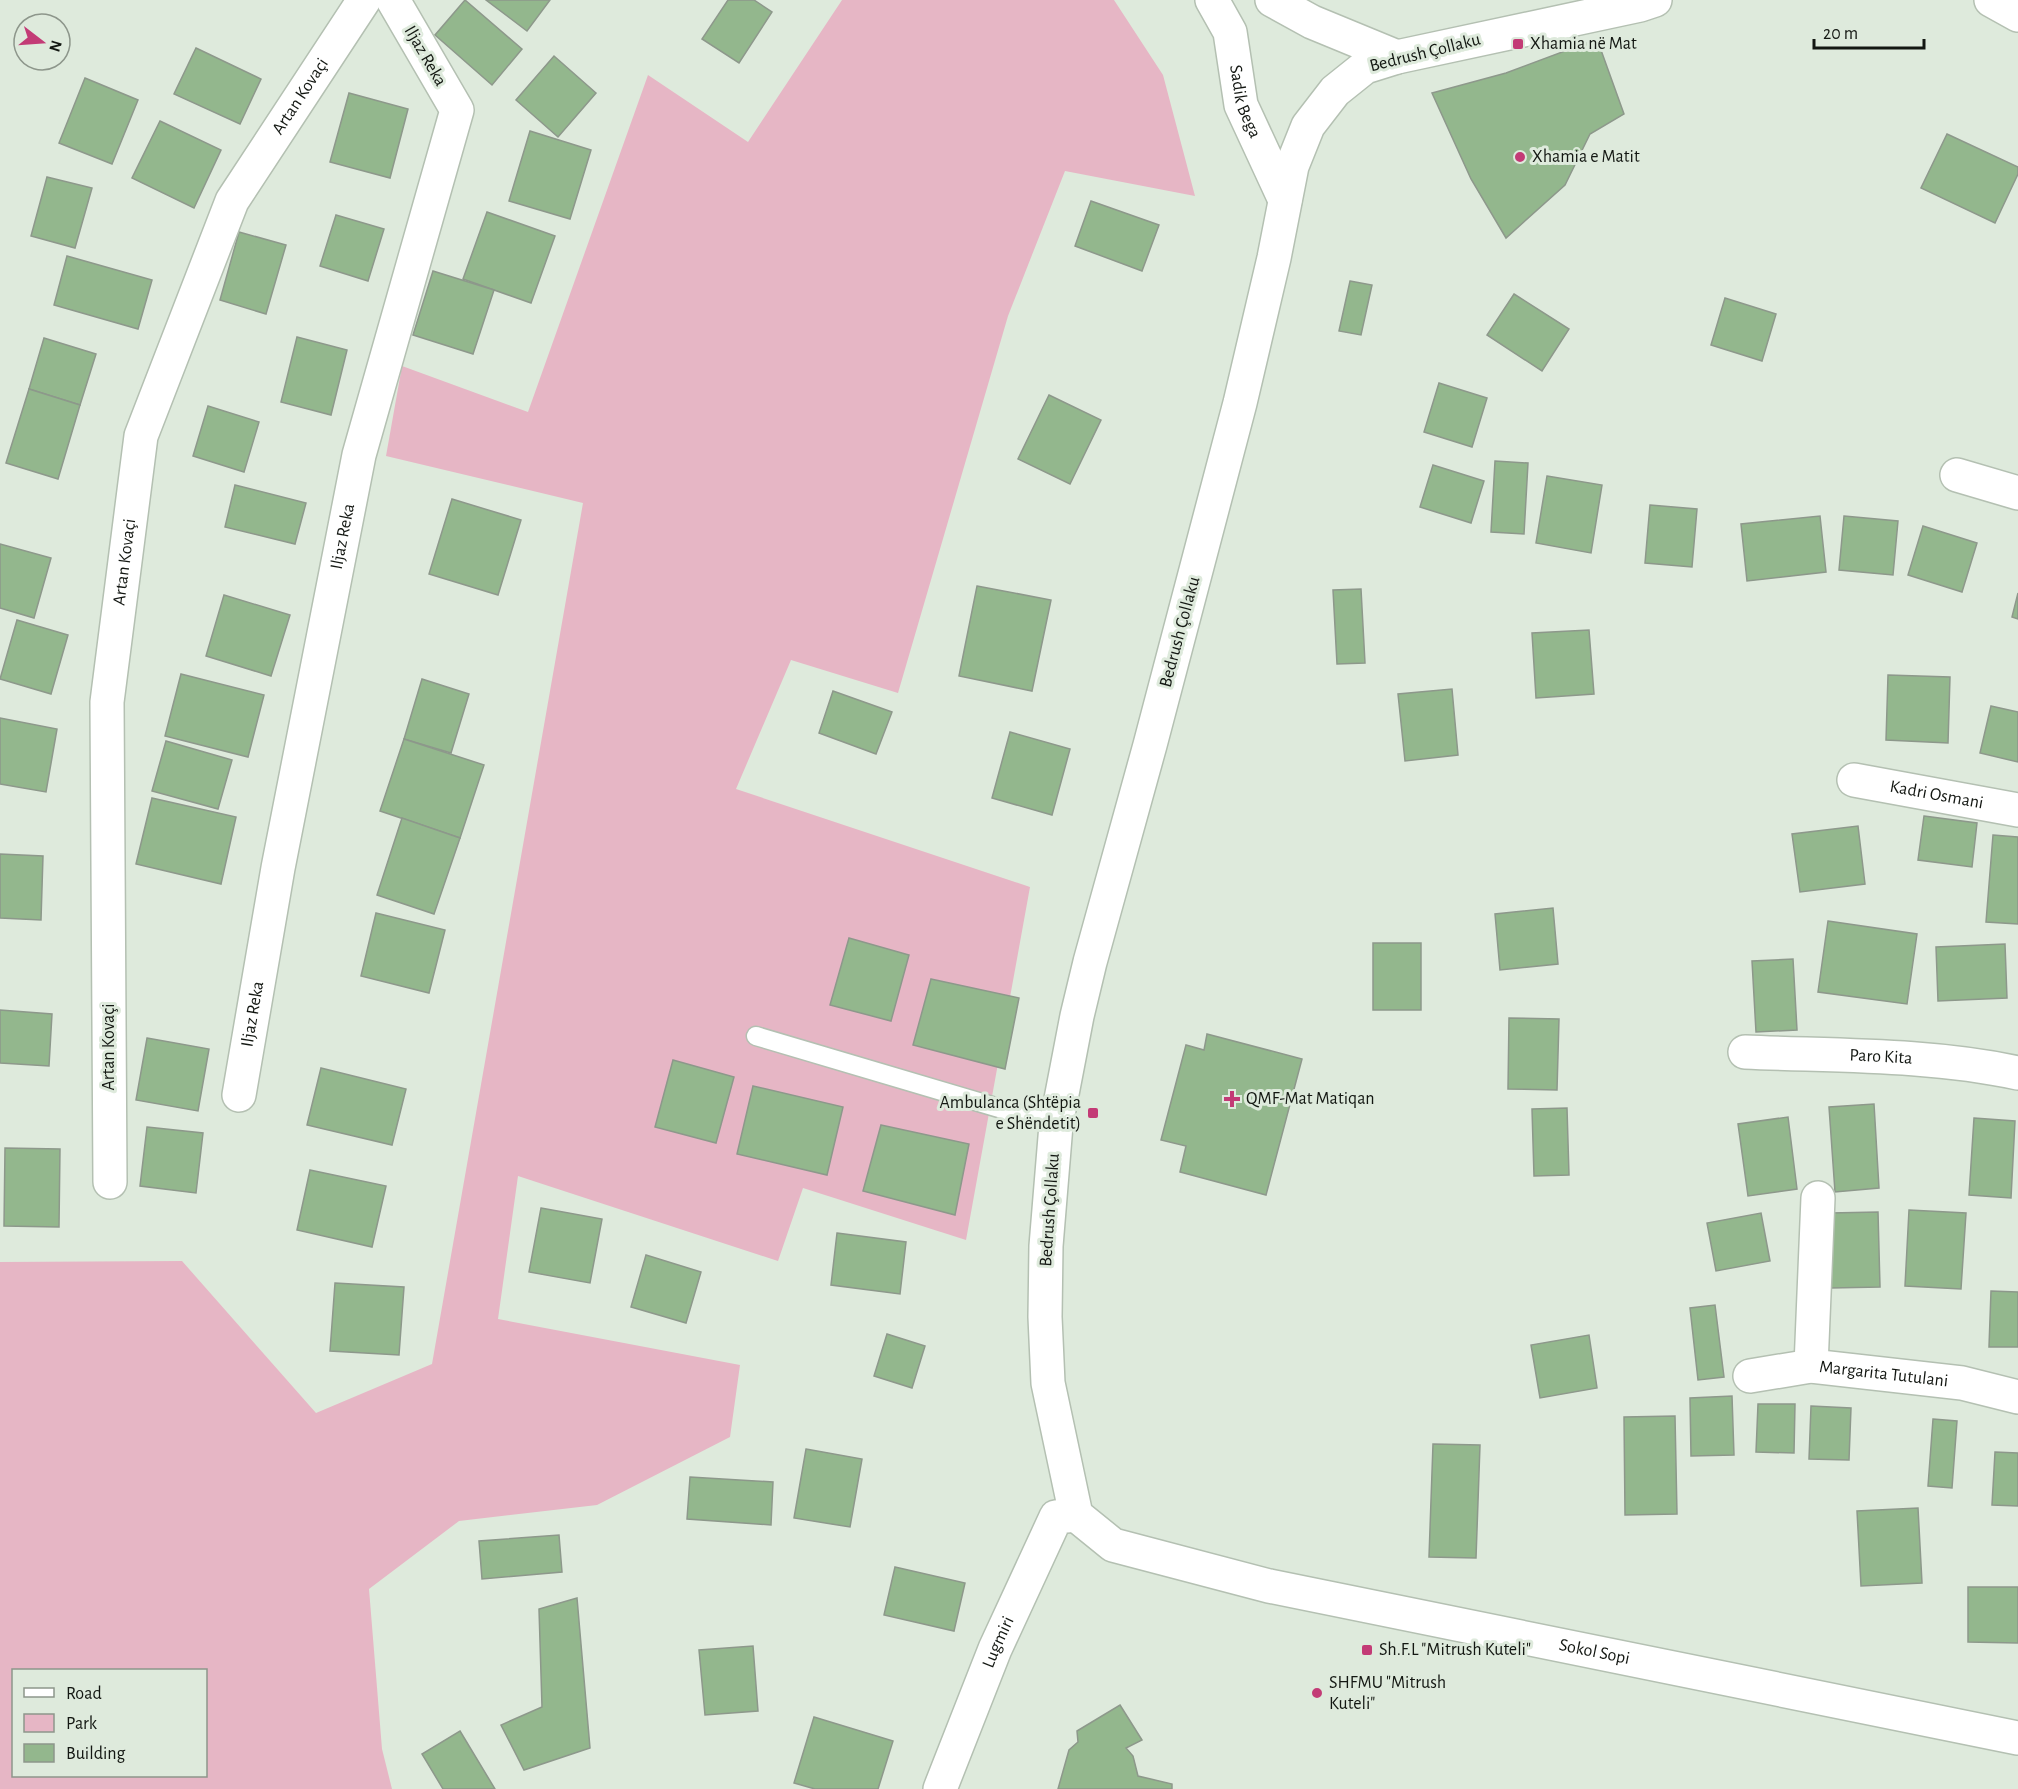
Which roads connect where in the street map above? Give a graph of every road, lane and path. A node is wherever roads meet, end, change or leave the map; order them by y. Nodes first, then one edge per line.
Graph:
1 (364, 0) edge
2 (393, 0) edge
3 (1212, 0) edge
4 (1272, 0) edge
5 (1655, 0) edge
6 (1991, 0) edge
7 (2018, 15) edge
8 (1397, 57) junction
9 (1286, 200) junction
10 (1957, 475) dead end
11 (2018, 493) edge
12 (1854, 780) dead end
13 (2018, 810) edge
14 (756, 1036) dead end
15 (1745, 1052) dead end
16 (2018, 1073) edge
17 (239, 1095) dead end
18 (1056, 1125) junction
19 (110, 1182) dead end
20 (1818, 1198) dead end
21 (1811, 1366) junction
22 (1750, 1376) dead end
23 (2018, 1397) edge
24 (1076, 1515) junction
25 (2018, 1738) edge
26 (940, 1789) edge

1 - 19 street, Artan Kovaçi
2 - 17 street, Iljaz Reka
3 - 9 street, Sadik Bega
4 - 8 street
5 - 8 street, Bedrush Çollaku
6 - 7 street
8 - 9 street, Bedrush Çollaku
9 - 18 street, Bedrush Çollaku
10 - 11 street
12 - 13 street, Kadri Osmani
14 - 18 lane
15 - 16 street, Paro Kita
18 - 24 street, Bedrush Çollaku
20 - 21 street
21 - 22 street, Margarita Tutulani
21 - 23 street, Margarita Tutulani
24 - 25 street, Sokol Sopi
24 - 26 street, Lugmiri

